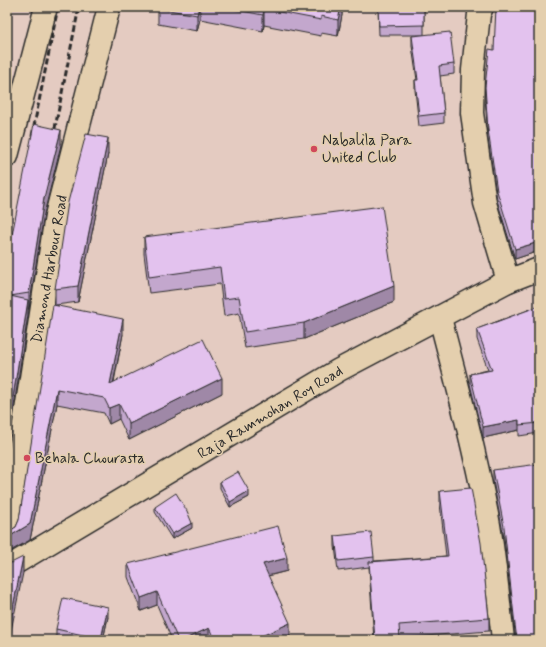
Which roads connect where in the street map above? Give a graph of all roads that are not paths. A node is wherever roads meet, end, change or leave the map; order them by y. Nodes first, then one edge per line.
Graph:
1 (46, 7) edge
2 (110, 7) edge
3 (482, 7) edge
4 (7, 156) edge
5 (539, 269) edge
6 (508, 281) junction
7 (440, 318) junction
8 (7, 534) edge
9 (7, 568) edge
10 (503, 640) edge

1 - 4 main road
2 - 8 main road, Diamond Harbour Road
3 - 6 main road
5 - 6 main road, Raja Rammohan Roy Road
6 - 7 main road, Raja Rammohan Roy Road
7 - 9 main road, Raja Rammohan Roy Road
7 - 10 main road

